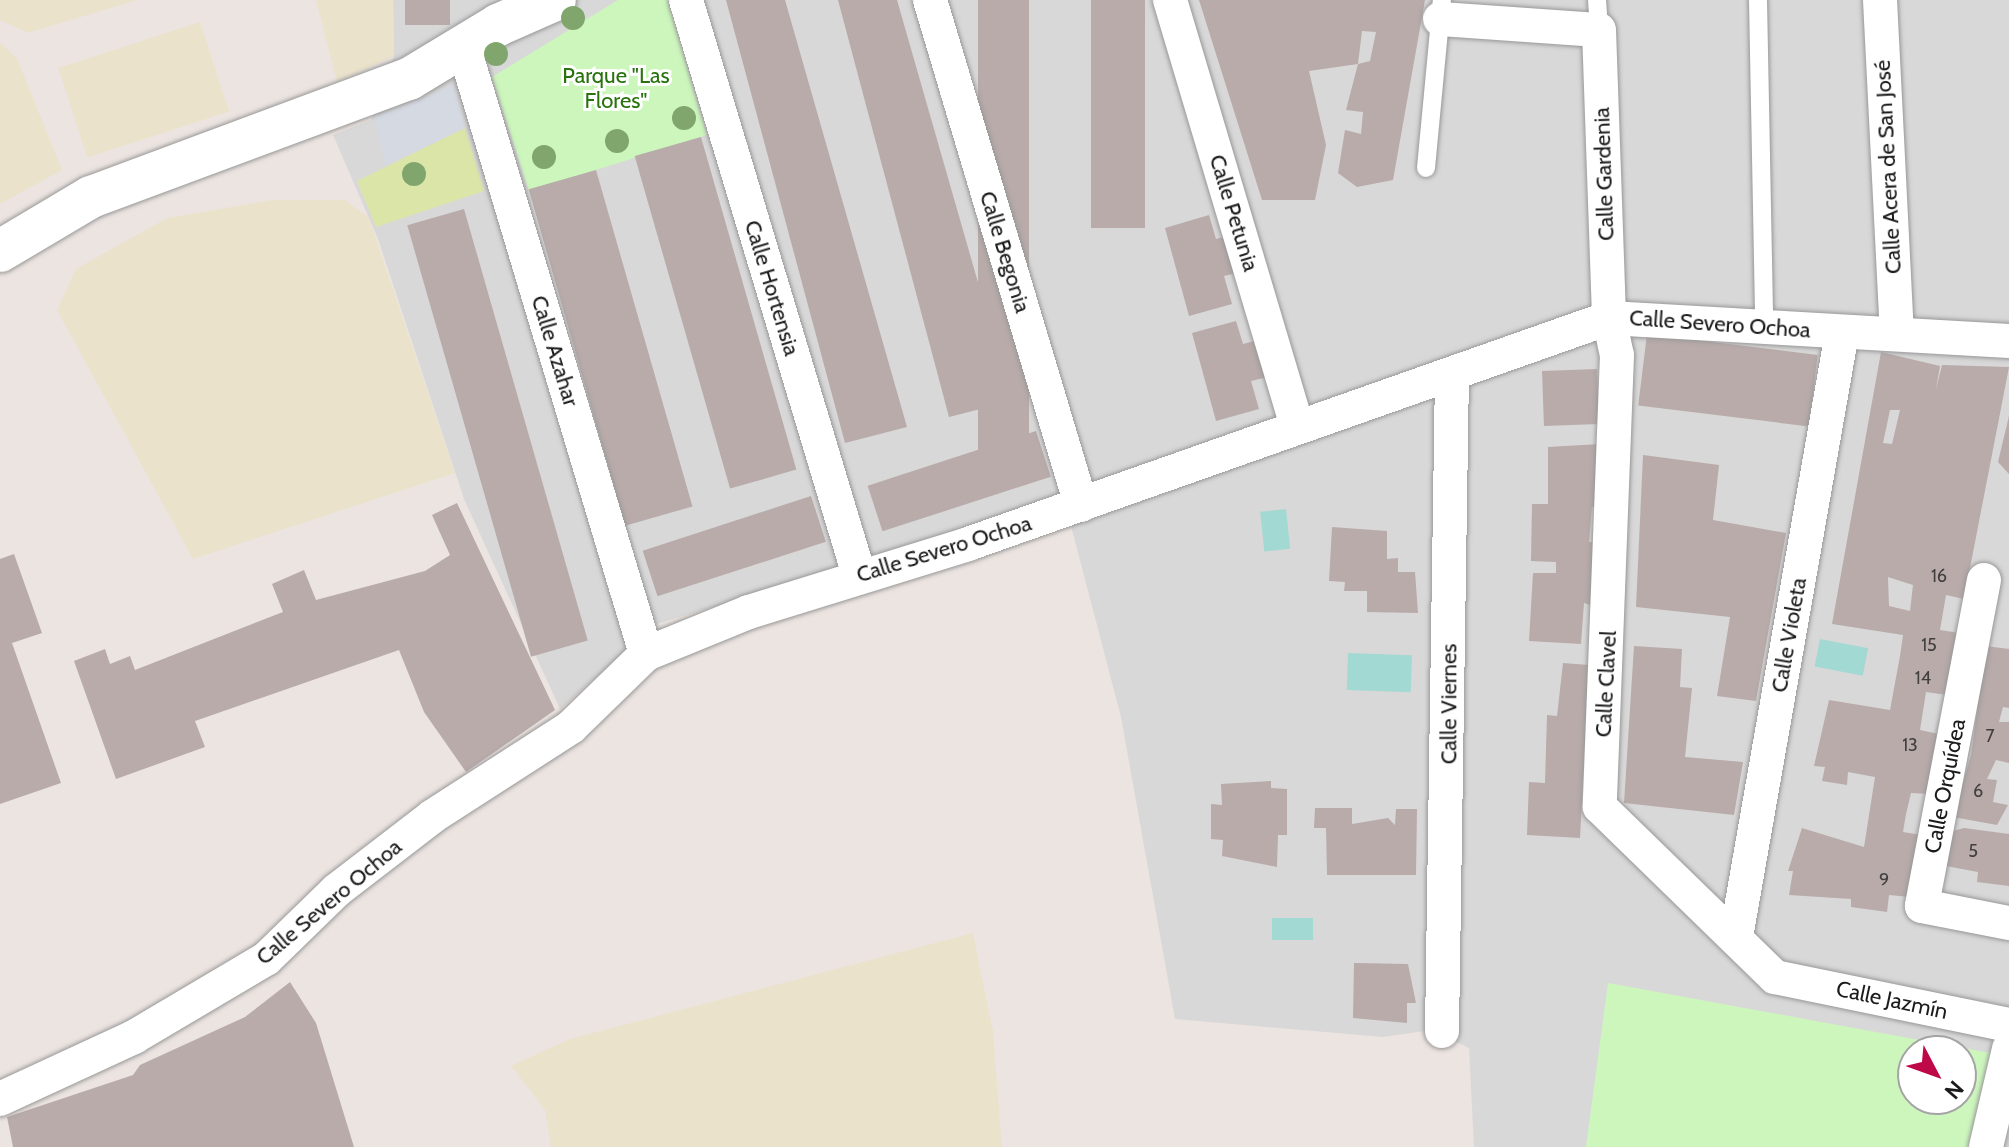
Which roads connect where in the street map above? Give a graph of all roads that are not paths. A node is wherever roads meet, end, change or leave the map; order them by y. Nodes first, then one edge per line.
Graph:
1 (555, 0) edge
2 (686, 0) edge
3 (930, 0) edge
4 (1170, 0) edge
5 (1758, 0) edge
6 (1880, 0) edge
7 (1441, 10) edge
8 (498, 12) edge
9 (1598, 15) edge
10 (464, 48) junction
11 (1426, 168) dead end
12 (0, 251) edge
13 (1609, 318) junction
14 (1764, 323) junction
15 (1842, 333) junction
16 (1897, 333) junction
17 (2009, 341) edge
18 (1452, 376) junction
19 (1297, 425) junction
20 (1081, 505) junction
21 (859, 575) junction
22 (1984, 580) dead end
23 (646, 654) junction
24 (2009, 923) edge
25 (1736, 937) junction
26 (1775, 977) joint
27 (2009, 1025) edge
28 (1442, 1031) dead end
29 (2009, 1049) edge
30 (0, 1099) edge
31 (1986, 1147) edge

1 - 8 street
2 - 21 street, Calle Hortensia
3 - 20 street, Calle Begonia
4 - 19 street, Calle Petunia
5 - 14 lane
6 - 16 street, Calle Acera de San José
7 - 9 street, Calle Gardenia
7 - 11 lane, Calle Gardenia
8 - 10 street
9 - 13 street, Calle Gardenia
10 - 12 street
10 - 23 street, Calle Azahar
13 - 14 street, Calle Severo Ochoa
13 - 18 street, Calle Severo Ochoa
13 - 25 street, Calle Clavel
14 - 15 street, Calle Severo Ochoa
15 - 16 street, Calle Severo Ochoa
15 - 25 street, Calle Violeta
16 - 17 street, Calle Severo Ochoa
18 - 19 street, Calle Severo Ochoa
18 - 28 street, Calle Viernes
19 - 20 street, Calle Severo Ochoa
20 - 21 street, Calle Severo Ochoa
21 - 23 street, Calle Severo Ochoa
22 - 24 street, Calle Orquídea
23 - 30 street, Calle Severo Ochoa
25 - 26 street, Calle Clavel
26 - 27 street, Calle Jazmín
29 - 31 street

